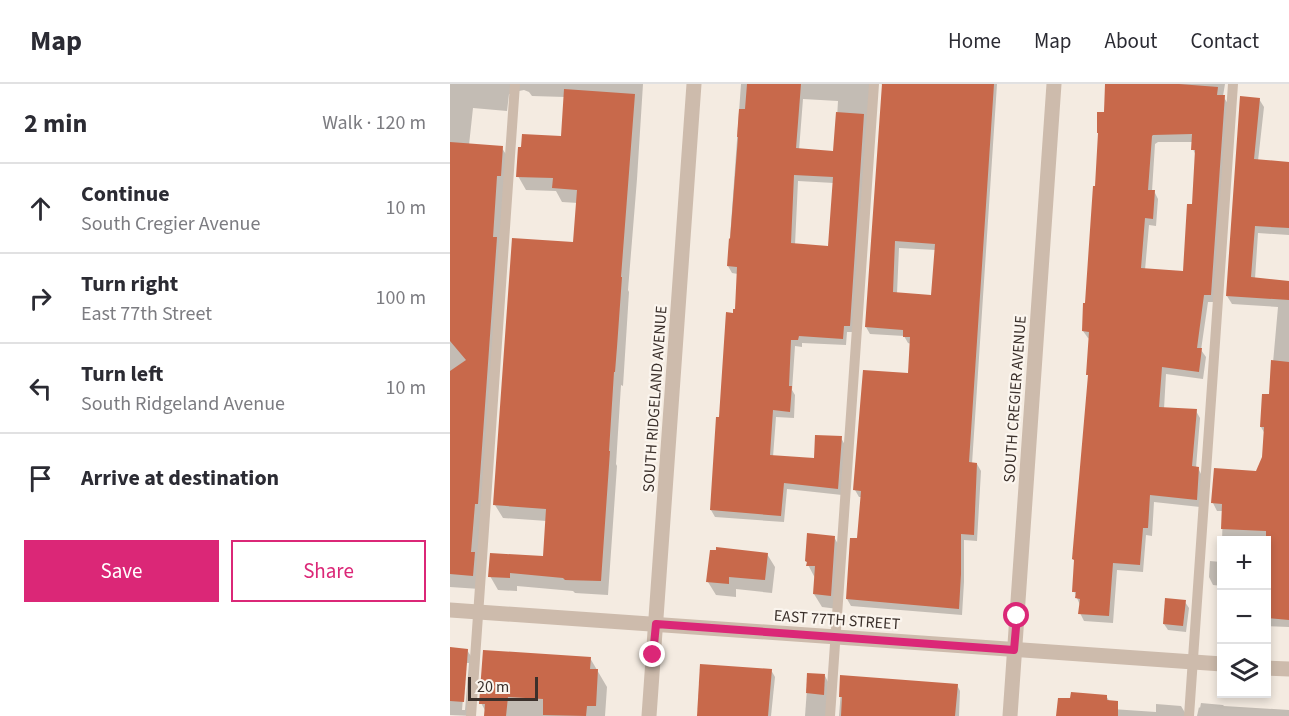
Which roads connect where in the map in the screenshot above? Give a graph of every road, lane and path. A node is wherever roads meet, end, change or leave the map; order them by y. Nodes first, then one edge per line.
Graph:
1 (515, 84) edge
2 (694, 84) edge
3 (874, 84) edge
4 (1054, 84) edge
5 (1233, 84) edge
6 (450, 610) edge
7 (478, 612) junction
8 (656, 624) junction
9 (835, 637) junction
10 (1014, 650) junction
11 (1192, 662) junction
12 (1217, 664) edge
13 (1271, 668) edge
14 (1289, 669) edge
15 (471, 716) edge
16 (649, 716) edge
17 (830, 716) edge
18 (1010, 716) edge
19 (1188, 716) edge

1 - 7 lane
2 - 8 street, SOUTH RIDGELAND AVENUE
3 - 9 lane
4 - 10 street, SOUTH CREGIER AVENUE
5 - 11 lane
6 - 7 street, EAST 77TH STREET
7 - 8 street, EAST 77TH STREET
7 - 15 lane
8 - 9 street, EAST 77TH STREET
8 - 16 street, SOUTH RIDGELAND AVENUE
9 - 10 street, EAST 77TH STREET
9 - 17 lane
10 - 11 street, EAST 77TH STREET
10 - 18 street, SOUTH CREGIER AVENUE
11 - 12 street, EAST 77TH STREET
11 - 19 lane
13 - 14 street

